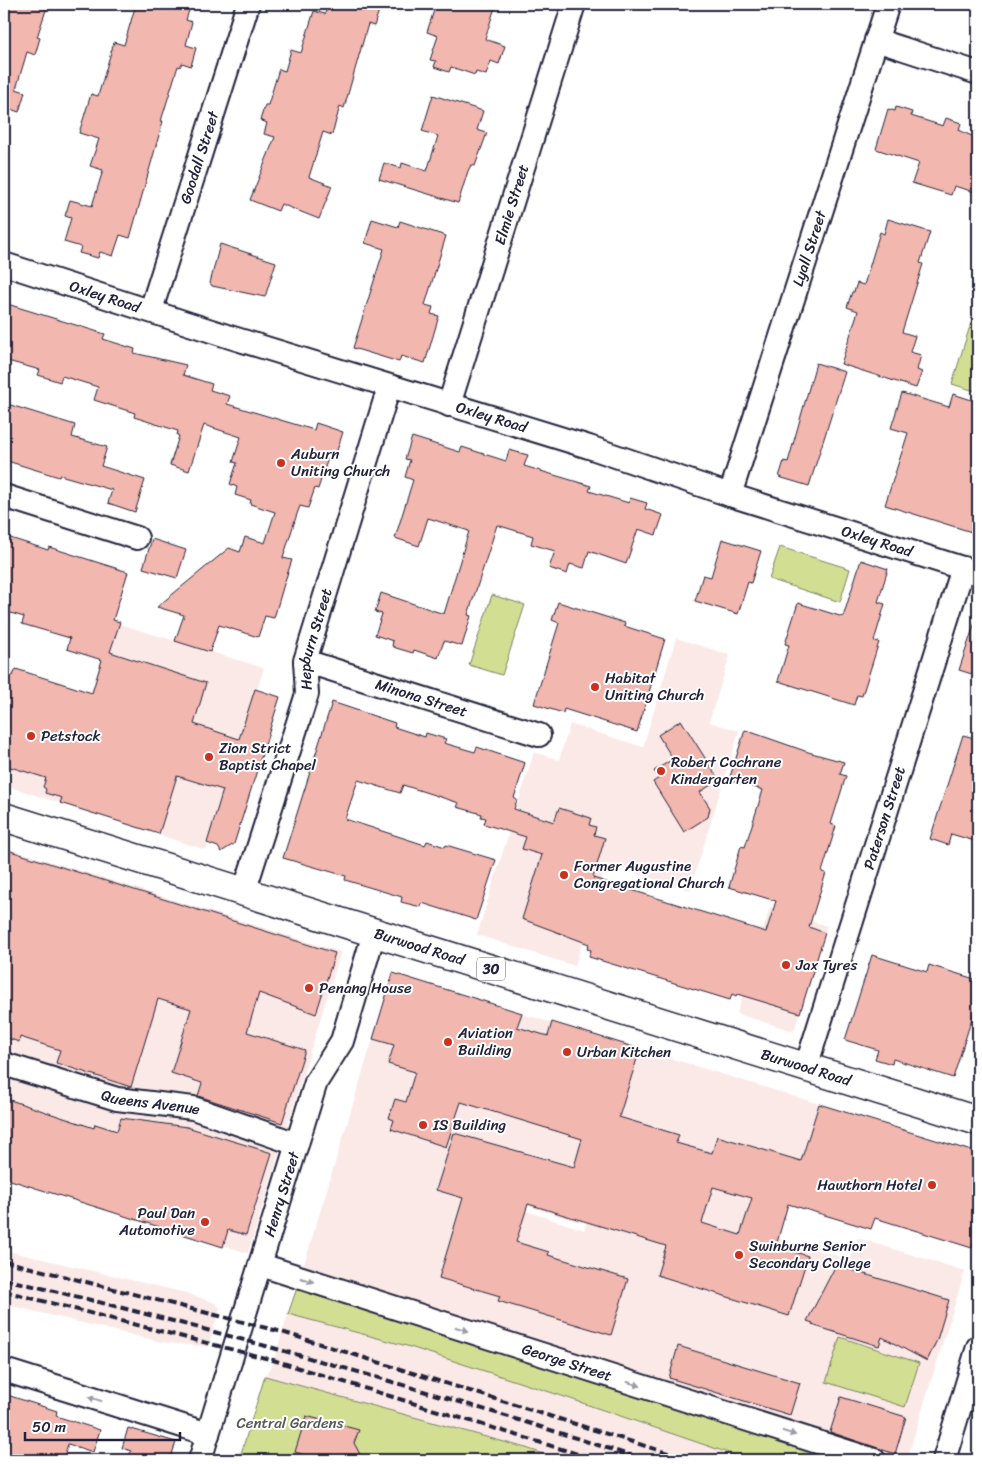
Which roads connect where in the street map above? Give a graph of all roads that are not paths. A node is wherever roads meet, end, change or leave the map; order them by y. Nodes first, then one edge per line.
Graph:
1 (248, 4) edge
2 (574, 4) edge
3 (888, 4) edge
4 (876, 40) junction
5 (978, 73) edge
6 (4, 264) edge
7 (151, 310) junction
8 (389, 387) junction
9 (449, 405) junction
10 (730, 495) junction
11 (4, 496) edge
12 (137, 538) dead end
13 (971, 571) edge
14 (305, 661) junction
15 (539, 735) dead end
16 (4, 817) edge
17 (244, 892) junction
18 (374, 933) junction
19 (4, 1064) edge
20 (806, 1068) junction
21 (978, 1122) edge
22 (298, 1144) junction
23 (261, 1265) junction
24 (978, 1347) edge
25 (4, 1370) edge
26 (208, 1434) junction
27 (200, 1460) edge
28 (874, 1460) edge
29 (944, 1460) edge

1 - 7 street, Goodall Street
2 - 9 street, Elmie Street
3 - 4 street, Lyall Street
4 - 5 street
4 - 10 street, Lyall Street
6 - 7 street, Oxley Road
7 - 8 street, Oxley Road
8 - 9 street, Oxley Road
8 - 14 street, Hepburn Street
9 - 10 street, Oxley Road
10 - 13 street, Oxley Road
11 - 12 street
13 - 20 street, Paterson Street
14 - 15 street, Minona Street
14 - 17 street, Hepburn Street
16 - 17 main road, Burwood Road / 30
17 - 18 main road, Burwood Road / 30
18 - 20 main road, Burwood Road / 30
18 - 22 street, Henry Street
19 - 22 street, Queens Avenue
20 - 21 main road, Burwood Road / 30
22 - 23 street, Henry Street
23 - 26 street, Henry Street
23 -> 28 street, George Street
24 - 29 street
26 -> 25 street
26 - 27 street, Henry Street

